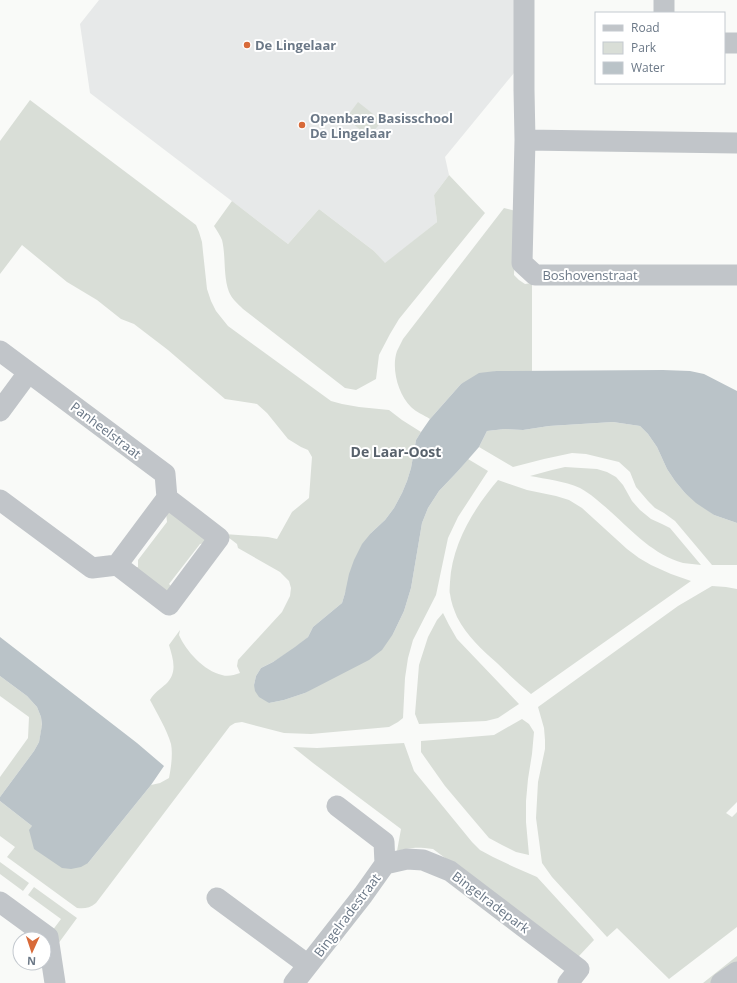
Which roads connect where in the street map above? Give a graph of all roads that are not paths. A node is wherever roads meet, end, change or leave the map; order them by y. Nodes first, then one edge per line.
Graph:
1 (524, 0) edge
2 (664, 0) edge
3 (664, 12) edge
4 (725, 43) edge
5 (737, 44) edge
6 (525, 140) junction
7 (737, 142) edge
8 (737, 275) edge
9 (0, 351) edge
10 (28, 373) junction
11 (0, 411) edge
12 (167, 498) junction
13 (0, 500) edge
14 (117, 565) junction
15 (337, 806) dead end
16 (385, 864) junction
17 (217, 898) dead end
18 (0, 902) edge
19 (308, 965) junction
20 (737, 972) edge
21 (55, 983) edge
22 (294, 983) edge
23 (568, 983) edge
24 (721, 983) edge

1 - 6 street, Boshovenstraat
2 - 3 street
4 - 5 street
6 - 7 street
6 - 8 street, Boshovenstraat
9 - 10 street, Panheelstraat
10 - 11 street
10 - 12 street, Panheelstraat
12 - 14 street
12 - 14 street
13 - 14 street
15 - 16 street
16 - 19 street, Bingelradestraat
16 - 23 street, Bingelradepark
17 - 19 street, Bingelradestraat
18 - 21 street
19 - 22 street, Bingelradestraat
20 - 24 street

